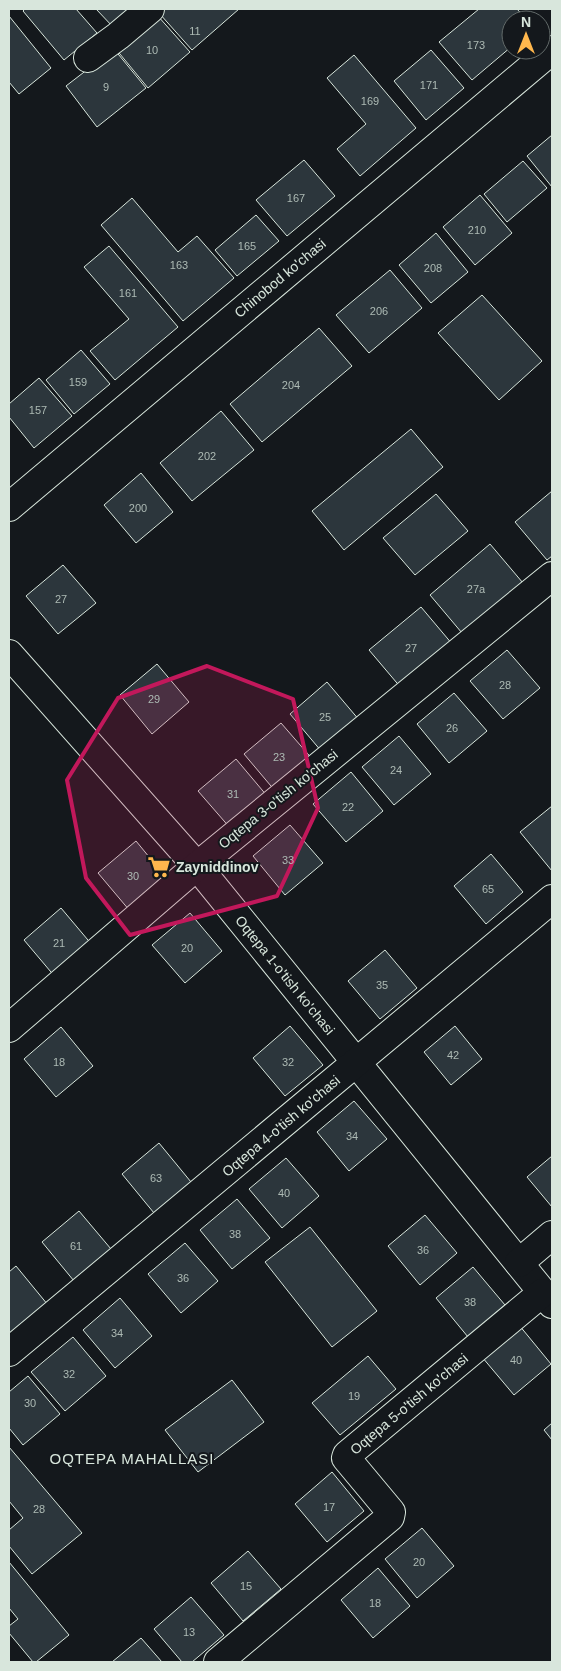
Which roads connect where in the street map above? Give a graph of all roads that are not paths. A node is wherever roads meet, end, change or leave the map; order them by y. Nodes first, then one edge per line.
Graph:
1 (150, 9) edge
2 (552, 50) edge
3 (88, 58) dead end
4 (9, 507) edge
5 (552, 576) edge
6 (9, 654) edge
7 (197, 866) junction
8 (552, 899) edge
9 (9, 1028) edge
10 (356, 1063) junction
11 (552, 1235) edge
12 (519, 1263) junction
13 (547, 1299) edge
14 (9, 1352) edge
15 (218, 1662) edge

1 - 3 street
2 - 4 street, Chinobod ko'chasi
5 - 7 street, Oqtepa 3-o'tish ko'chasi
6 - 7 street, Oqtepa 1-o'tish ko'chasi
7 - 9 street, Oqtepa 3-o'tish ko'chasi
7 - 10 street, Oqtepa 1-o'tish ko'chasi
8 - 10 street, Oqtepa 4-o'tish ko'chasi
10 - 12 street, Oqtepa 1-o'tish ko'chasi
10 - 14 street, Oqtepa 4-o'tish ko'chasi
11 - 12 street
12 - 13 street, Oqtepa 1-o'tish ko'chasi
13 - 15 street, Oqtepa 5-o'tish ko'chasi

